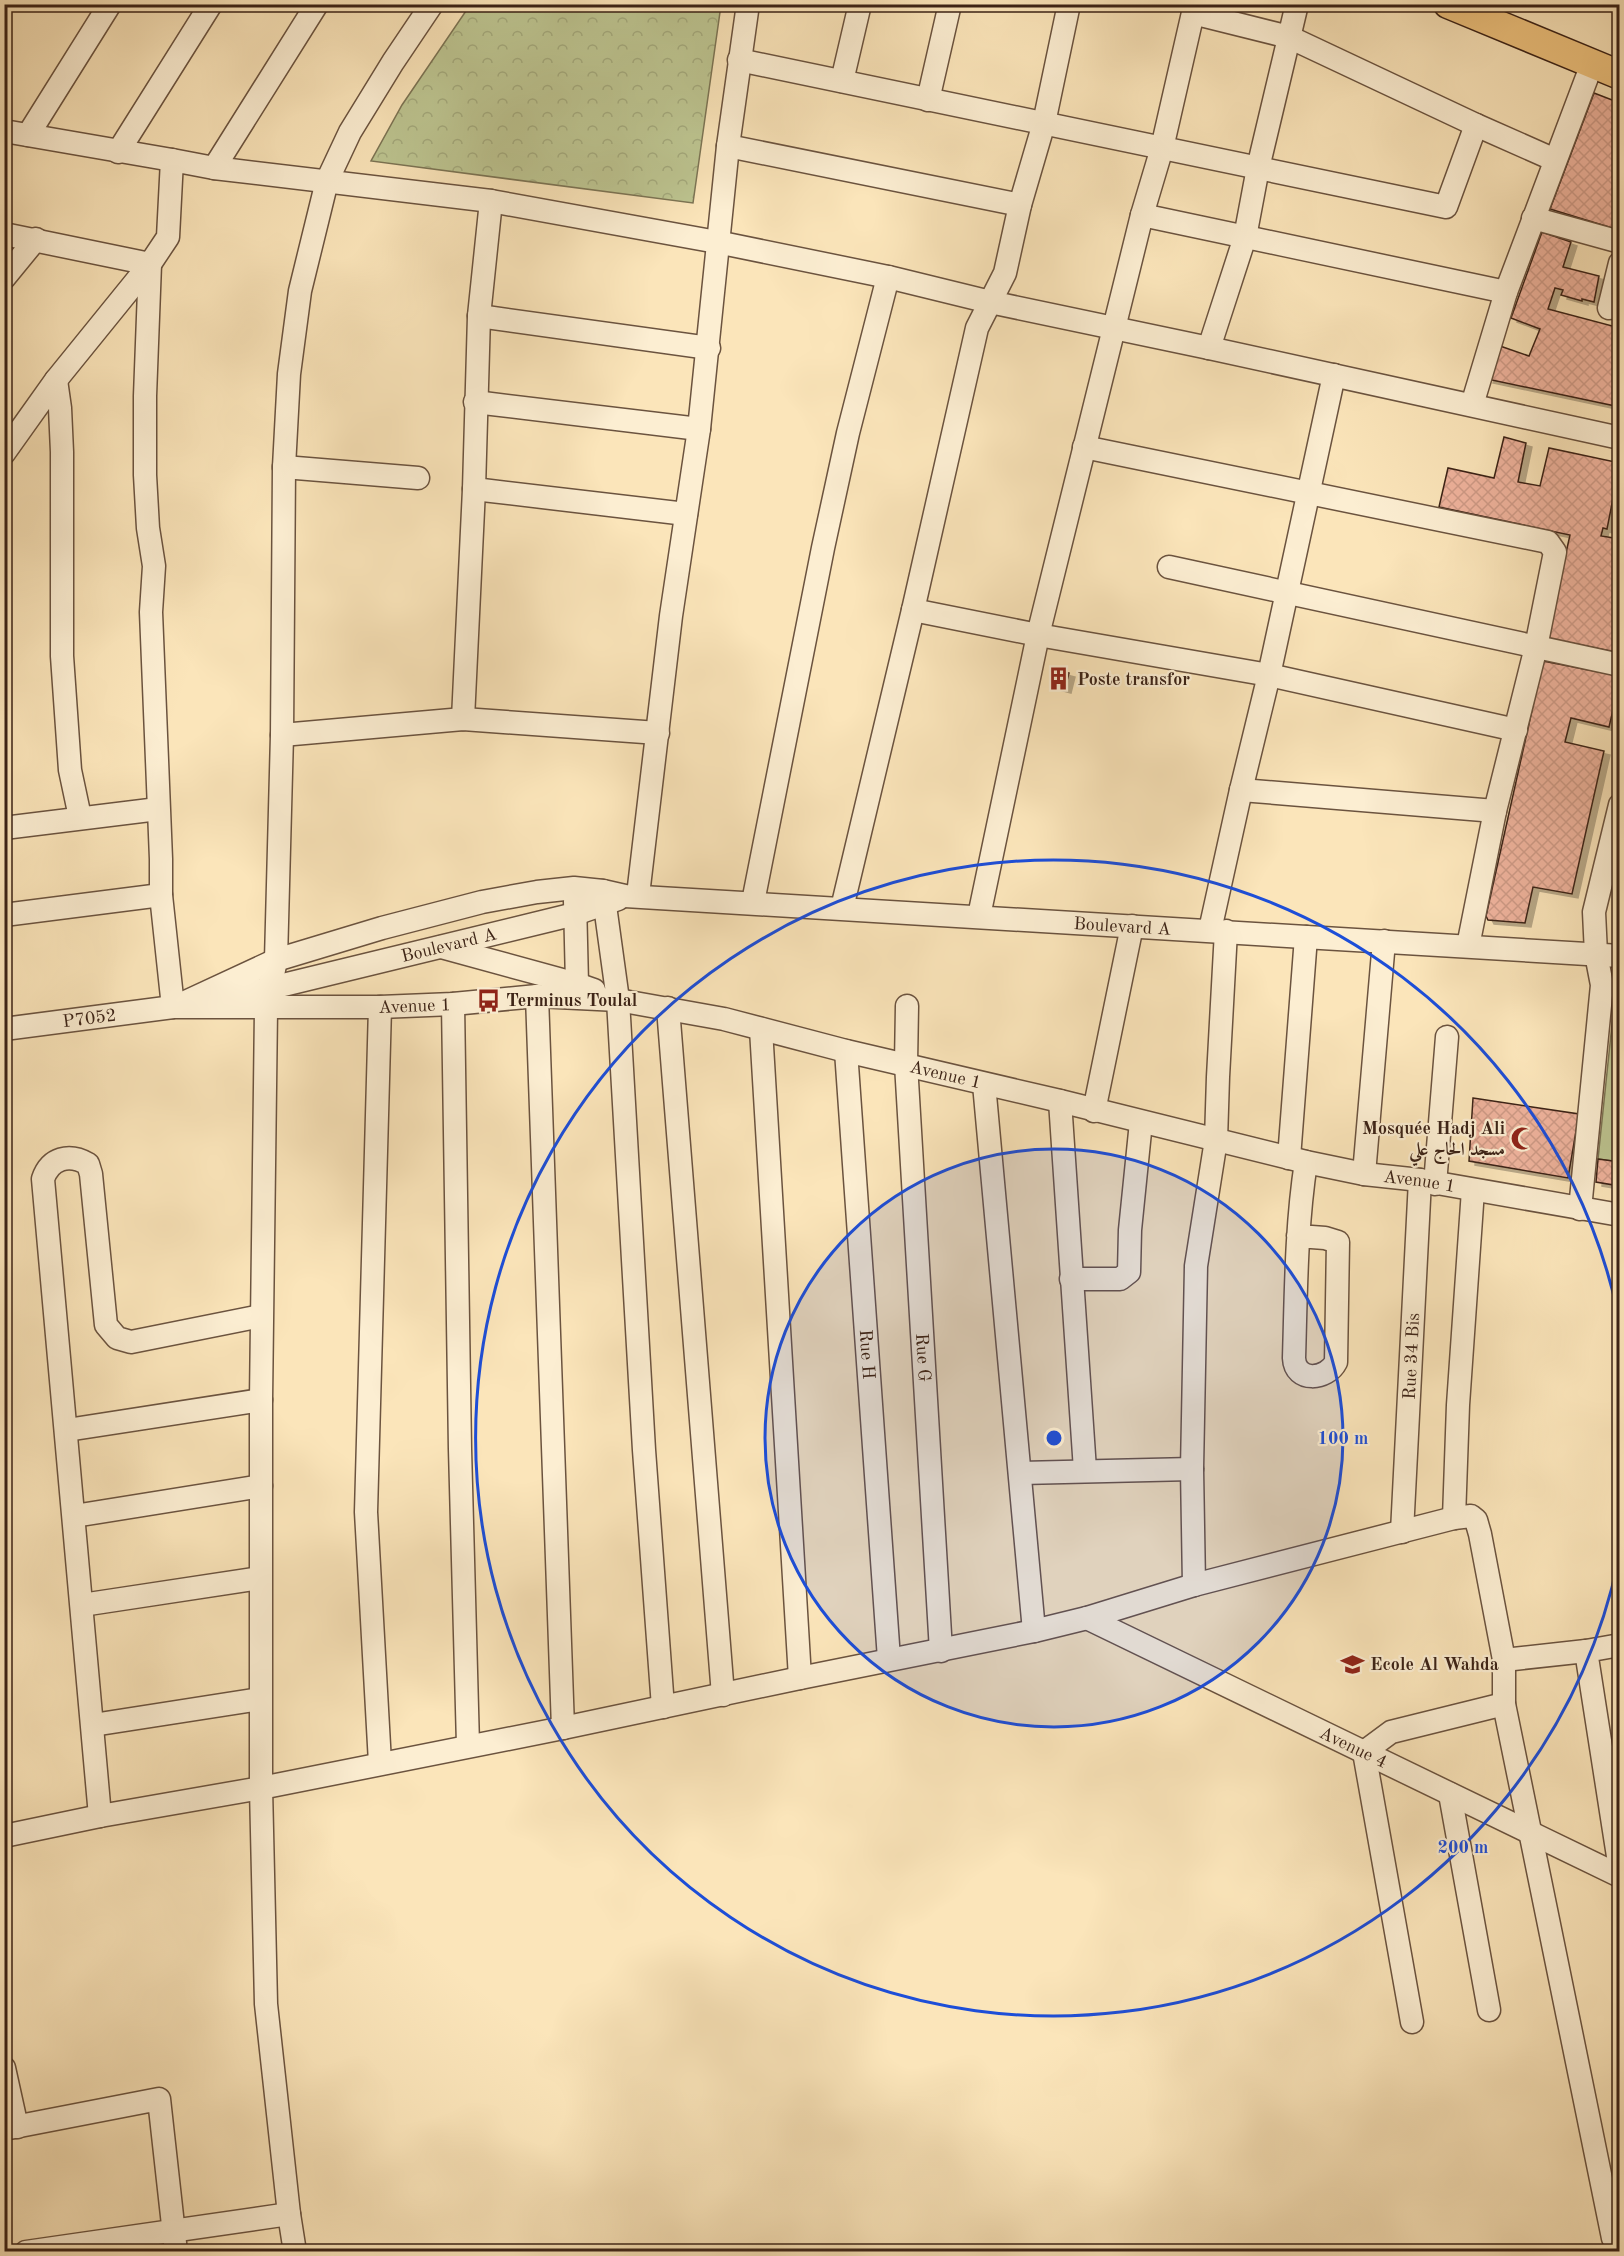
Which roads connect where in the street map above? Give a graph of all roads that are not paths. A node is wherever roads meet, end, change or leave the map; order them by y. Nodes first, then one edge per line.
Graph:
1 (110, 4) edge
2 (212, 4) edge
3 (317, 4) edge
4 (432, 4) edge
5 (748, 4) edge
6 (860, 4) edge
7 (950, 4) edge
8 (1069, 4) edge
9 (1297, 4) edge
10 (1448, 4) edge
11 (1194, 8) edge
12 (1289, 38) junction
13 (739, 60) junction
14 (1592, 64) junction
15 (1620, 75) edge
16 (842, 81) junction
17 (928, 100) junction
18 (1044, 123) junction
19 (1476, 125) junction
20 (4, 131) edge
21 (28, 135) junction
22 (728, 146) junction
23 (1162, 148) junction
24 (118, 152) junction
25 (171, 160) junction
26 (1555, 160) junction
27 (214, 168) junction
28 (1258, 168) junction
29 (327, 181) junction
30 (491, 201) junction
31 (1020, 205) junction
32 (1142, 215) junction
33 (1533, 218) junction
34 (4, 234) edge
35 (1245, 237) junction
36 (36, 239) junction
37 (717, 242) junction
38 (1620, 242) edge
39 (1620, 262) edge
40 (150, 264) junction
41 (888, 277) junction
42 (4, 278) edge
43 (1506, 292) junction
44 (990, 302) junction
45 (1609, 308) dead end
46 (479, 316) junction
47 (1114, 329) junction
48 (709, 348) junction
49 (1209, 348) junction
50 (1334, 375) junction
51 (56, 380) junction
52 (476, 402) junction
53 (1472, 405) junction
54 (699, 429) junction
55 (1619, 438) edge
56 (1084, 447) junction
57 (4, 453) edge
58 (284, 467) junction
59 (418, 478) dead end
60 (474, 489) junction
61 (1308, 491) junction
62 (686, 514) junction
63 (1168, 567) dead end
64 (1287, 593) junction
65 (913, 609) junction
66 (1038, 635) junction
67 (1536, 647) junction
68 (1620, 665) edge
69 (1269, 675) junction
70 (463, 719) junction
71 (1516, 730) junction
72 (658, 734) junction
73 (282, 735) junction
74 (1241, 790) junction
75 (1620, 805) edge
76 (158, 809) junction
77 (1495, 811) junction
78 (80, 817) junction
79 (4, 828) edge
80 (574, 888) junction
81 (161, 894) junction
82 (618, 897) junction
83 (753, 902) junction
84 (842, 908) junction
85 (575, 914) junction
86 (4, 915) edge
87 (979, 916) junction
88 (1132, 926) junction
89 (382, 928) junction
90 (1218, 931) junction
91 (1306, 936) junction
92 (1384, 941) junction
93 (1468, 946) junction
94 (439, 947) junction
95 (1596, 954) junction
96 (1620, 956) edge
97 (276, 960) junction
98 (578, 990) junction
99 (537, 996) junction
100 (269, 998) junction
101 (618, 1000) junction
102 (453, 1004) junction
103 (907, 1006) dead end
104 (173, 1007) junction
105 (380, 1007) junction
106 (668, 1008) junction
107 (4, 1029) edge
108 (761, 1029) junction
109 (1447, 1037) dead end
110 (846, 1051) junction
111 (906, 1064) junction
112 (984, 1084) junction
113 (1060, 1101) junction
114 (1094, 1111) junction
115 (1141, 1122) junction
116 (1216, 1140) junction
117 (1297, 1160) junction
118 (1365, 1174) junction
119 (1427, 1182) junction
120 (1473, 1190) junction
121 (1580, 1209) junction
122 (1620, 1215) edge
123 (1298, 1236) junction
124 (1071, 1279) junction
125 (261, 1316) junction
126 (261, 1400) junction
127 (67, 1430) junction
128 (1192, 1469) junction
129 (1085, 1470) junction
130 (1021, 1473) junction
131 (261, 1486) junction
132 (74, 1516) junction
133 (1454, 1518) junction
134 (1402, 1532) junction
135 (260, 1578) junction
136 (1194, 1585) junction
137 (82, 1605) junction
138 (1087, 1618) junction
139 (1034, 1631) junction
140 (1620, 1645) edge
141 (941, 1651) junction
142 (1586, 1651) junction
143 (889, 1659) junction
144 (1504, 1660) junction
145 (800, 1677) junction
146 (723, 1695) junction
147 (260, 1699) junction
148 (1504, 1704) junction
149 (663, 1707) junction
150 (93, 1725) junction
151 (563, 1728) junction
152 (468, 1745) junction
153 (1364, 1752) junction
154 (380, 1763) junction
155 (261, 1788) junction
156 (1450, 1794) junction
157 (100, 1816) junction
158 (1530, 1833) junction
159 (4, 1836) edge
160 (1620, 1869) edge
161 (1620, 1876) edge
162 (1490, 2010) dead end
163 (1412, 2022) dead end
164 (4, 2068) edge
165 (10, 2128) edge
166 (289, 2214) junction
167 (1620, 2235) edge
168 (175, 2241) edge
169 (26, 2252) edge
170 (295, 2252) edge

1 - 21 street
2 - 24 street
3 - 27 street
4 - 29 street
5 - 13 street
6 - 16 street
7 - 17 street
8 - 18 street
9 - 12 street
10 - 14 main road
11 - 12 street
11 - 23 street
12 - 19 street
12 - 28 street
13 - 16 street
13 - 22 street
14 - 15 main road
14 - 26 street
16 - 17 street
17 - 18 street
18 - 23 street
18 - 31 street
19 - 26 street
19 - 28 street
20 - 21 street
21 - 24 street
22 - 31 street
22 - 37 street
23 - 28 street
23 - 32 street
24 - 25 street
25 - 27 street
25 - 40 street
26 - 33 street
27 - 29 street
28 - 35 street
29 - 30 street
29 - 58 street
30 - 37 street
30 - 46 street
31 - 44 street
32 - 35 street
32 - 47 street
33 - 38 street
33 - 43 street
34 - 36 street
35 - 43 street
35 - 49 street
36 - 40 street
36 - 42 street
37 - 41 street
37 - 48 street
39 - 45 street
40 - 51 street
40 - 76 street
41 - 44 street
41 - 83 street
43 - 53 street
44 - 47 street
44 - 65 street
46 - 48 street
46 - 52 street
47 - 49 street
47 - 56 street
48 - 54 street
49 - 50 street
50 - 53 street
50 - 61 street
51 - 57 street
51 - 78 street
52 - 54 street
52 - 60 street
53 - 55 street
54 - 62 street
56 - 61 street
56 - 66 street
58 - 59 street
58 - 73 street
60 - 62 street
60 - 70 street
61 - 64 street
61 - 67 street
62 - 72 street
63 - 64 street
64 - 67 street
64 - 69 street
65 - 66 street
65 - 84 street
66 - 69 street
66 - 87 street
67 - 68 street
67 - 71 street
69 - 71 street
69 - 74 street
70 - 72 street
70 - 73 street
71 - 77 street
72 - 82 street
73 - 97 street
74 - 77 street
74 - 90 street
75 - 95 street
76 - 78 street
76 - 81 street
77 - 93 street
78 - 79 street
80 - 82 street, Boulevard A
80 - 85 street
80 - 89 street, Boulevard A
81 - 86 street
81 - 104 street
82 - 83 street, Boulevard A
82 - 85 street, Boulevard A
82 - 101 street
83 - 84 street, Boulevard A
84 - 87 street, Boulevard A
85 - 94 street, Boulevard A
85 - 98 street
87 - 88 street, Boulevard A
88 - 90 street, Boulevard A
88 - 114 street
89 - 94 street
89 - 97 street, Boulevard A
90 - 91 street, Boulevard A
90 - 116 street
91 - 92 street, Boulevard A
91 - 117 street
92 - 93 street, Boulevard A
92 - 118 street
93 - 95 street, Boulevard A
94 - 98 street
94 - 100 street, Boulevard A
95 - 96 street, Boulevard A
95 - 121 street
97 - 100 street
97 - 104 street, P7052
98 - 99 street, Avenue 1
98 - 101 street, Avenue 1
99 - 102 street, Avenue 1
99 - 151 street
100 - 104 street, P7052
100 - 105 street, Avenue 1
100 - 125 street
101 - 106 street, Avenue 1
101 - 149 street
102 - 105 street, Avenue 1
102 - 152 street
103 - 111 street, Rue G
104 - 107 street, P7052
105 - 154 street
106 - 108 street, Avenue 1
106 - 146 street
108 - 110 street, Avenue 1
108 - 145 street
109 - 119 street, Rue 34 Bis
110 - 111 street, Avenue 1
110 - 143 street, Rue H
111 - 112 street, Avenue 1
111 - 141 street, Rue G
112 - 113 street, Avenue 1
112 - 130 street
113 - 114 street, Avenue 1
113 - 124 street
114 - 115 street, Avenue 1
115 - 116 street, Avenue 1
115 - 124 street
116 - 117 street, Avenue 1
116 - 128 street
117 - 118 street, Avenue 1
117 - 123 street
118 - 119 street, Avenue 1
119 - 120 street, Avenue 1
119 - 134 street, Rue 34 Bis
120 - 121 street, Avenue 1
120 - 133 street
121 - 122 street, Avenue 1
123 - 123 street
124 - 129 street
125 - 126 street
125 - 127 street
126 - 127 street
126 - 131 street
127 - 132 street
128 - 129 street
128 - 136 street
129 - 130 street
130 - 139 street
131 - 132 street
131 - 135 street
132 - 137 street
133 - 134 street
133 - 144 street
134 - 136 street
135 - 137 street
135 - 147 street
136 - 138 street
137 - 150 street
138 - 139 street
138 - 153 street, Avenue 4
139 - 141 street
140 - 142 street
141 - 143 street
142 - 144 street
142 - 160 street
143 - 145 street
144 - 148 street
145 - 146 street
146 - 149 street
147 - 150 street
147 - 155 street
148 - 153 street
148 - 158 street
149 - 151 street
150 - 157 street
151 - 152 street
152 - 154 street
153 - 156 street, Avenue 4
153 - 163 street
154 - 155 street
155 - 157 street
155 - 166 street
156 - 158 street, Avenue 4
156 - 162 street
157 - 159 street
158 - 161 street, Avenue 4
158 - 167 street
164 - 165 street
165 - 168 street
166 - 168 street
166 - 170 street
168 - 169 street

